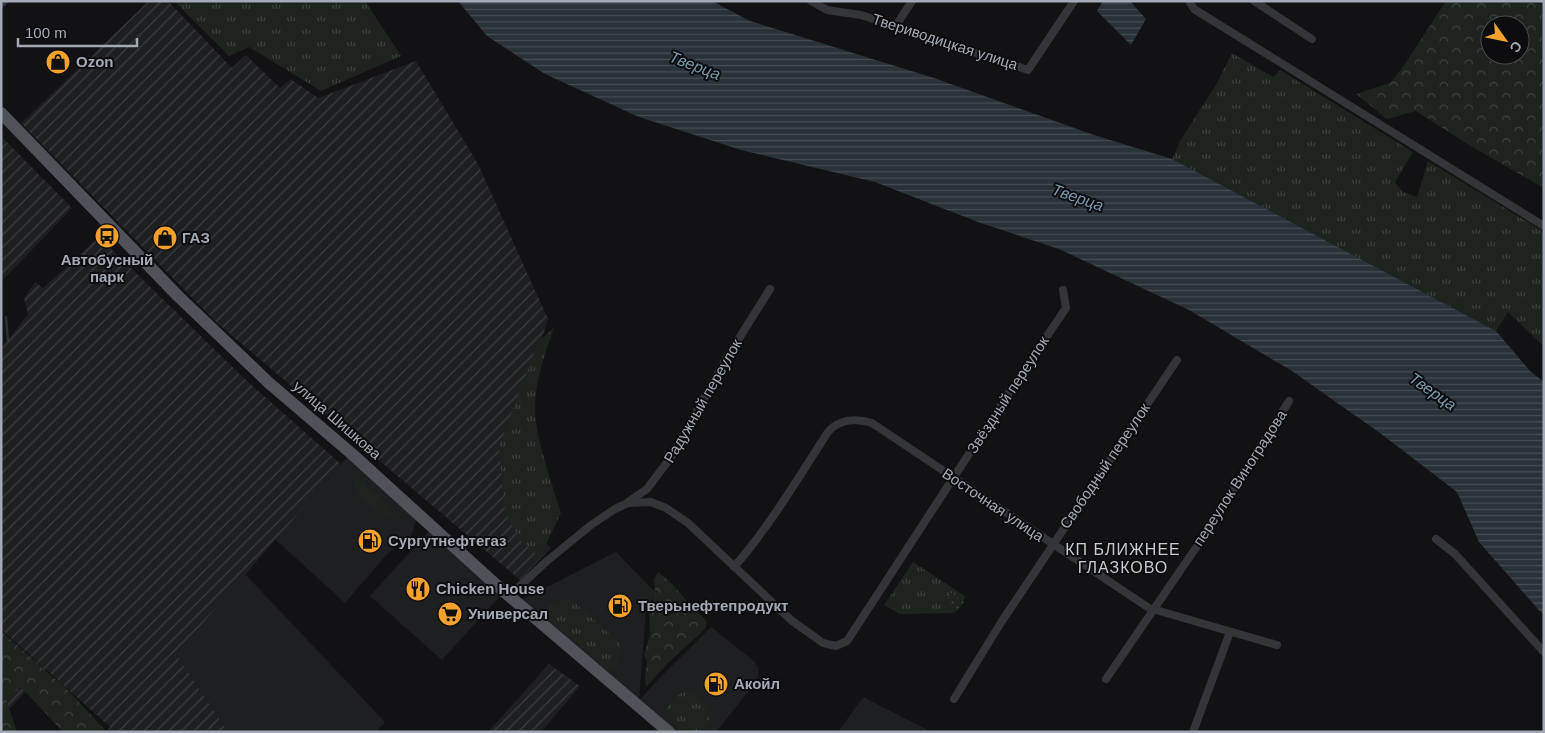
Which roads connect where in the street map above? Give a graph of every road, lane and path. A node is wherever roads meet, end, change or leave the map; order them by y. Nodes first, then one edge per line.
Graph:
1 (4, 1) edge
2 (811, 1) edge
3 (912, 1) edge
4 (1074, 1) edge
5 (1189, 1) edge
6 (1254, 1) edge
7 (1, 4) edge
8 (895, 27) junction
9 (1312, 39) dead end
10 (1, 113) edge
11 (1544, 226) edge
12 (770, 289) dead end
13 (1063, 290) dead end
14 (1177, 360) dead end
15 (1289, 401) dead end
16 (954, 478) junction
17 (625, 504) junction
18 (1436, 539) dead end
19 (1052, 544) junction
20 (734, 567) junction
21 (509, 596) junction
22 (1153, 610) junction
23 (1230, 632) junction
24 (1277, 645) dead end
25 (1544, 652) edge
26 (1106, 679) dead end
27 (954, 699) dead end
28 (669, 732) edge
29 (1194, 732) edge

1 - 7 street
2 - 8 street, Твериводицкая улица
3 - 8 street
4 - 8 street, Твериводицкая улица
5 - 11 street
6 - 9 street
10 - 21 main road, улица Шишкова
12 - 17 street, Радужный переулок
13 - 16 street, Звёздный переулок
14 - 19 street, Свободный переулок
15 - 22 street, переулок Виноградова
16 - 19 street, Восточная улица
16 - 20 street, Восточная улица
16 - 20 street, Звёздный переулок
17 - 20 street
17 - 21 street, Радужный переулок
18 - 25 street
19 - 22 street, Восточная улица
19 - 27 street, Свободный переулок
21 - 28 main road, улица Шишкова
22 - 23 street, Восточная улица
22 - 26 street, переулок Виноградова
23 - 24 street, Восточная улица
23 - 29 street

